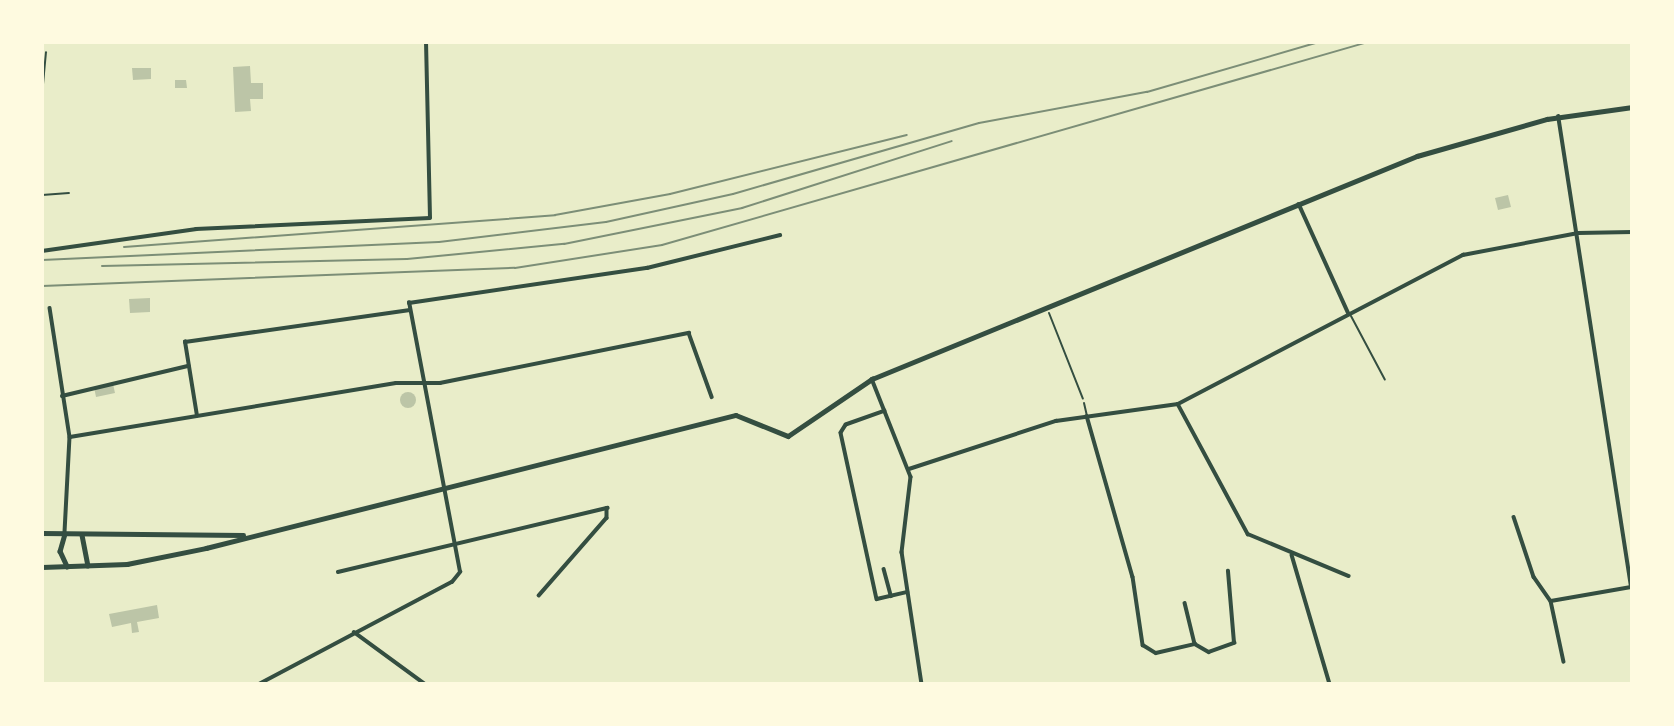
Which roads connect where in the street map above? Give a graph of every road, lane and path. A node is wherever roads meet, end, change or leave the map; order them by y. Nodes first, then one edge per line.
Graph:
1 (426, 42) edge
2 (46, 52) dead end
3 (42, 95) edge
4 (1632, 107) edge
5 (1558, 117) junction
6 (69, 193) dead end
7 (42, 195) edge
8 (1299, 204) junction
9 (1632, 232) edge
10 (1578, 233) junction
11 (780, 235) dead end
12 (42, 251) edge
13 (1046, 306) junction
14 (50, 308) dead end
15 (410, 310) junction
16 (1348, 312) junction
17 (188, 366) junction
18 (872, 379) junction
19 (1385, 380) dead end
20 (424, 383) junction
21 (61, 396) junction
22 (712, 397) dead end
23 (1084, 403) joint
24 (1178, 404) junction
25 (885, 411) junction
26 (197, 416) junction
27 (1087, 416) junction
28 (70, 437) junction
29 (909, 469) junction
30 (444, 488) junction
31 (1514, 517) dead end
32 (42, 533) edge
33 (65, 534) junction
34 (82, 535) junction
35 (254, 535) junction
36 (457, 544) junction
37 (1292, 555) junction
38 (88, 565) junction
39 (67, 566) junction
40 (42, 567) edge
41 (884, 569) dead end
42 (1228, 571) dead end
43 (338, 572) dead end
44 (1349, 576) dead end
45 (907, 592) junction
46 (540, 596) dead end
47 (891, 596) junction
48 (1551, 601) junction
49 (1185, 603) dead end
50 (354, 632) junction
51 (1195, 644) junction
52 (1564, 662) dead end
53 (259, 684) edge
54 (425, 684) edge
55 (922, 684) edge
56 (1329, 684) edge

1 - 12 street
2 - 3 path
4 - 5 street
5 - 8 street
5 - 10 street
6 - 7 lane
8 - 13 street
8 - 16 street
9 - 10 street
10 - 16 street
10 - 48 street
11 - 15 street
13 - 18 street
13 - 23 path
14 - 21 street
15 - 17 street
15 - 20 street
16 - 19 lane
16 - 24 street
17 - 21 street
17 - 26 street
18 - 25 street
18 - 30 street
20 - 22 street
20 - 26 street
20 - 30 street
21 - 28 street
23 - 27 lane
24 - 27 street
24 - 37 street
25 - 29 street
25 - 47 street
26 - 28 street
27 - 29 street
27 - 51 street
28 - 33 street
29 - 45 street
30 - 35 street
30 - 36 street
31 - 48 street
32 - 33 street
33 - 34 street
33 - 39 street
34 - 35 street
34 - 38 street
35 - 38 street
36 - 43 street
36 - 46 street
36 - 50 street
37 - 44 street
37 - 56 street
38 - 39 street
39 - 40 street
41 - 47 street
42 - 51 street
45 - 47 street
45 - 55 street
48 - 52 street
49 - 51 street
50 - 53 street
50 - 54 street

